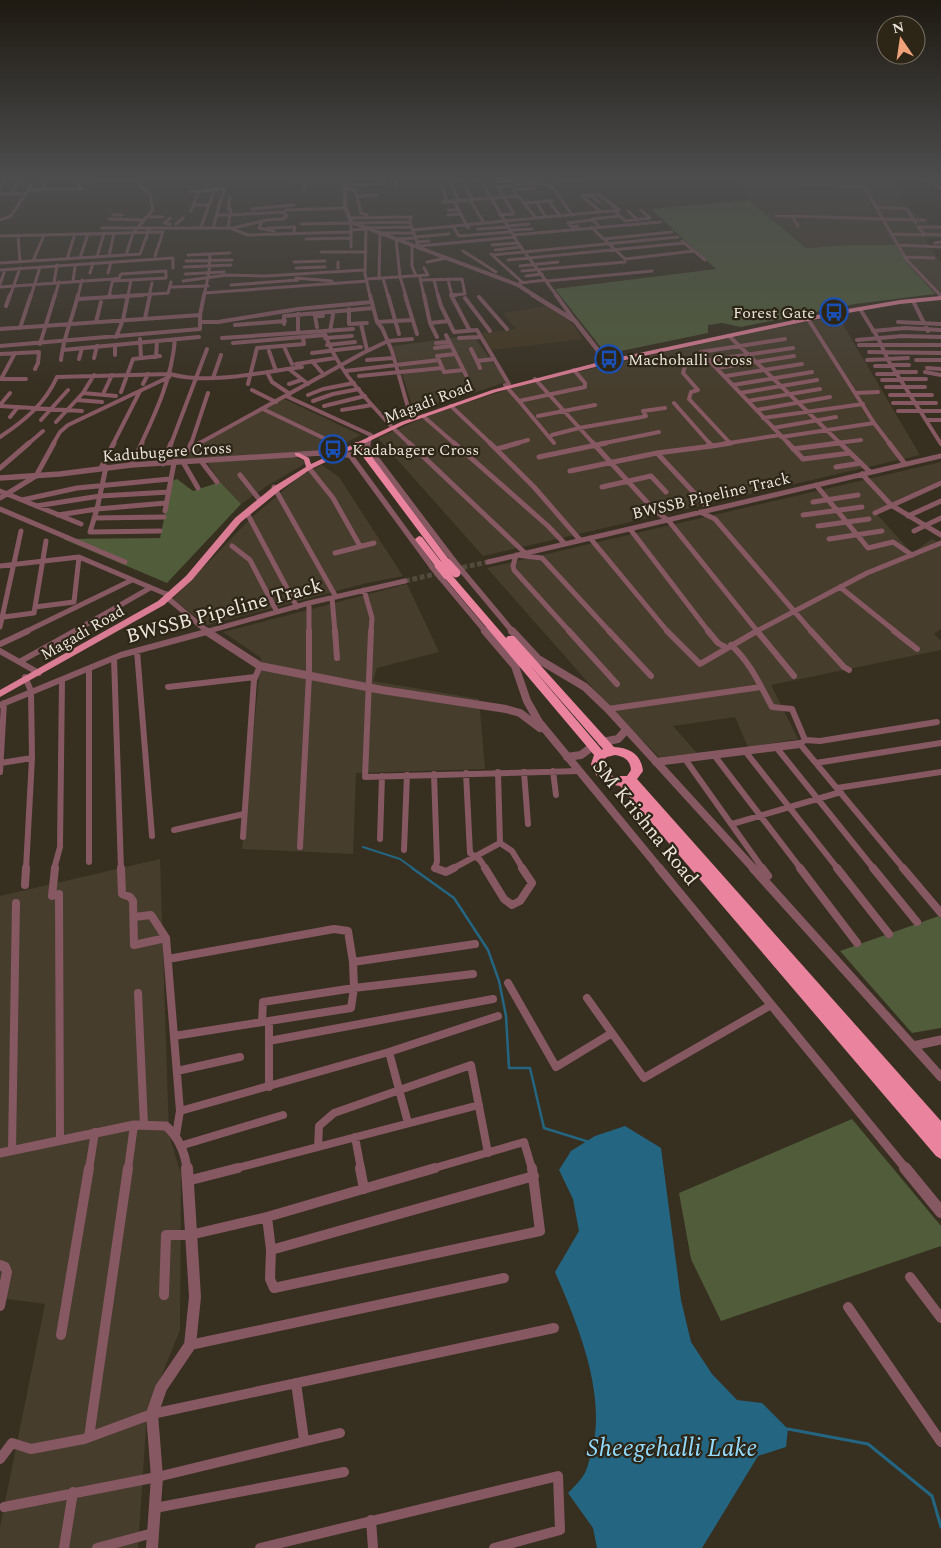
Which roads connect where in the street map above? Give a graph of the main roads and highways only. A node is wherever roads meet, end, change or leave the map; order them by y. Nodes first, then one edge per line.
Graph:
1 (941, 297) edge
2 (606, 361) junction
3 (507, 386) junction
4 (392, 427) junction
5 (370, 437) junction
6 (351, 446) junction
7 (297, 454) road end
8 (309, 467) junction
9 (275, 488) junction
10 (167, 595) junction
11 (26, 678) junction
12 (0, 690) edge
13 (0, 694) edge
14 (602, 748) junction
15 (627, 780) junction
16 (751, 921) junction
17 (941, 1132) edge
18 (941, 1151) edge

1 - 2 main road, Magadi Road
1 - 2 main road, Magadi Road
2 - 3 main road, Magadi Road
2 - 3 main road, Magadi Road
3 - 4 main road, Magadi Road
3 - 4 main road, Magadi Road
4 - 5 main road, Magadi Road
5 - 6 main road, Magadi Road
5 - 6 main road, Magadi Road
6 - 8 main road, Magadi Road
6 - 14 highway, SM Krishna Road
7 - 8 main road
8 - 9 main road, Magadi Road
9 - 10 main road, Magadi Road
9 - 10 main road, Magadi Road
10 - 11 main road, Magadi Road
11 - 12 main road, Magadi Road
11 - 13 main road, Magadi Road
14 - 15 highway
14 - 15 highway
15 - 16 highway, SM Krishna Road
16 - 17 highway, SM Krishna Road
16 - 18 highway, SM Krishna Road

